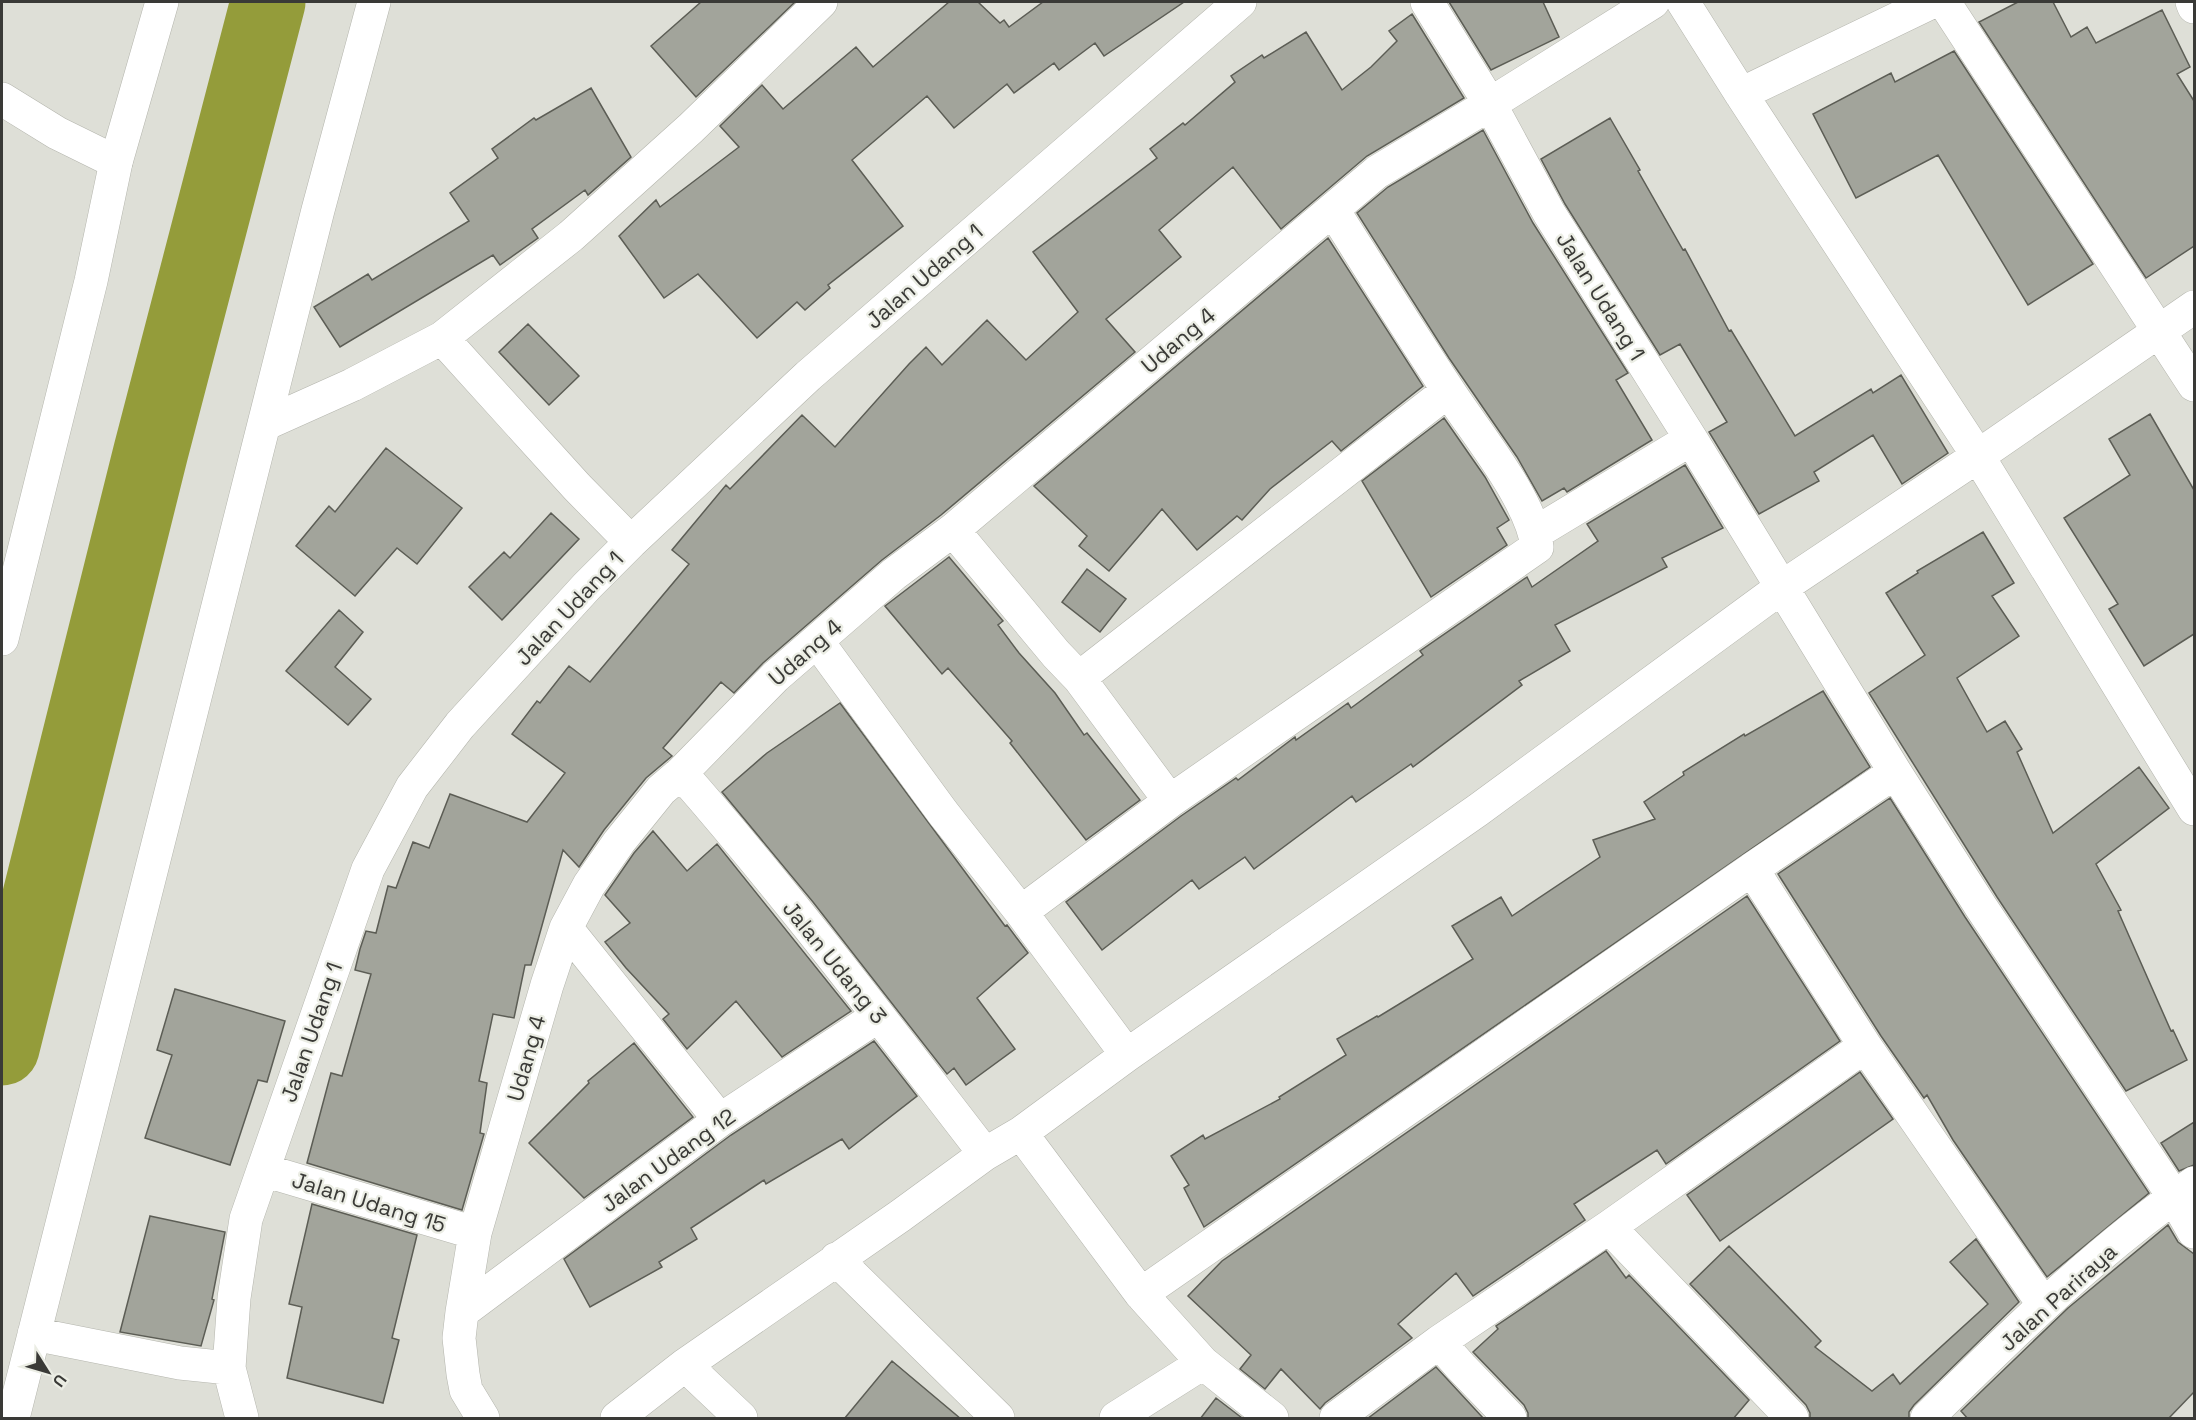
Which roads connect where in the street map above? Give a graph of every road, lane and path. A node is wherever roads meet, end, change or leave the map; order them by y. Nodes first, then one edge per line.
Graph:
1 (162, 2) edge
2 (374, 2) edge
3 (821, 2) edge
4 (1240, 2) edge
5 (1427, 2) edge
6 (1653, 2) edge
7 (1683, 2) edge
8 (1932, 2) edge
9 (1944, 2) edge
10 (2192, 2) edge
11 (2194, 7) edge
12 (1741, 93) junction
13 (2, 99) edge
14 (1490, 104) junction
15 (116, 162) junction
16 (1333, 210) junction
17 (2194, 307) edge
18 (2159, 332) junction
19 (442, 338) junction
20 (2194, 385) edge
21 (1448, 391) junction
22 (266, 424) junction
23 (1691, 439) junction
24 (1978, 456) junction
25 (953, 530) junction
26 (1535, 533) junction
27 (631, 542) junction
28 (1782, 587) junction
29 (2, 639) edge
30 (817, 641) junction
31 (1079, 678) junction
32 (1895, 772) junction
33 (681, 773) junction
34 (1170, 801) junction
35 (2194, 808) edge
36 (1752, 869) junction
37 (1021, 912) junction
38 (566, 928) junction
39 (878, 1016) junction
40 (1865, 1046) junction
41 (1127, 1055) junction
42 (720, 1120) junction
43 (1021, 1132) junction
44 (984, 1154) junction
45 (263, 1170) junction
46 (2184, 1190) edge
47 (1609, 1227) junction
48 (2194, 1232) edge
49 (475, 1233) junction
50 (836, 1259) junction
51 (1142, 1294) junction
52 (2044, 1305) junction
53 (462, 1312) junction
54 (34, 1334) junction
55 (1439, 1342) junction
56 (1203, 1363) junction
57 (685, 1365) junction
58 (229, 1368) junction
59 (13, 1419) edge
60 (242, 1419) edge
61 (483, 1419) edge
62 (617, 1419) edge
63 (741, 1419) edge
64 (998, 1419) edge
65 (1116, 1419) edge
66 (1272, 1419) edge
67 (1336, 1419) edge
68 (1510, 1419) edge
69 (1792, 1419) edge
70 (1928, 1419) edge

1 - 15 street
2 - 22 street
3 - 19 street
4 - 27 street, Jalan Udang 1
5 - 14 street, Jalan Udang 1
6 - 14 street, Udang 4
7 - 12 street
8 - 12 street
9 - 18 street
10 - 11 street
12 - 24 street
13 - 15 street
14 - 16 street, Udang 4
14 - 23 street, Jalan Udang 1
15 - 29 street
16 - 21 street
16 - 25 street, Udang 4
17 - 18 street
18 - 20 street
18 - 24 street
19 - 22 street
19 - 27 street
21 - 26 street
21 - 31 street
22 - 54 street
23 - 26 street
23 - 28 street, Jalan Udang 1
24 - 28 street
24 - 35 street
25 - 30 street, Udang 4
25 - 31 street
26 - 34 street
27 - 45 street, Jalan Udang 1
28 - 32 street, Jalan Udang 1
28 - 41 street
30 - 33 street, Udang 4
30 - 37 street
31 - 34 street
32 - 36 street
32 - 46 street, Jalan Udang 1
33 - 38 street, Udang 4
33 - 39 street, Jalan Udang 3
34 - 37 street
36 - 40 street
36 - 51 street
37 - 41 street
38 - 42 street
38 - 49 street, Udang 4
39 - 42 street, Jalan Udang 12
39 - 44 street, Jalan Udang 3
40 - 47 street
40 - 52 street
41 - 43 street
42 - 53 street, Jalan Udang 12
43 - 44 street
43 - 51 street
44 - 50 street
45 - 49 street, Jalan Udang 15
45 - 58 street, Jalan Udang 1
46 - 48 street, Jalan Udang 1
46 - 52 street, Jalan Pariraya
47 - 55 street
47 - 69 street
49 - 53 street, Udang 4
50 - 57 street
50 - 64 street
51 - 56 street
52 - 70 street, Jalan Pariraya
53 - 61 street, Udang 4
54 - 58 street
54 - 59 street
55 - 67 street
55 - 68 street
56 - 65 street
56 - 66 street
57 - 62 street
57 - 63 street
58 - 60 street, Jalan Udang 1

